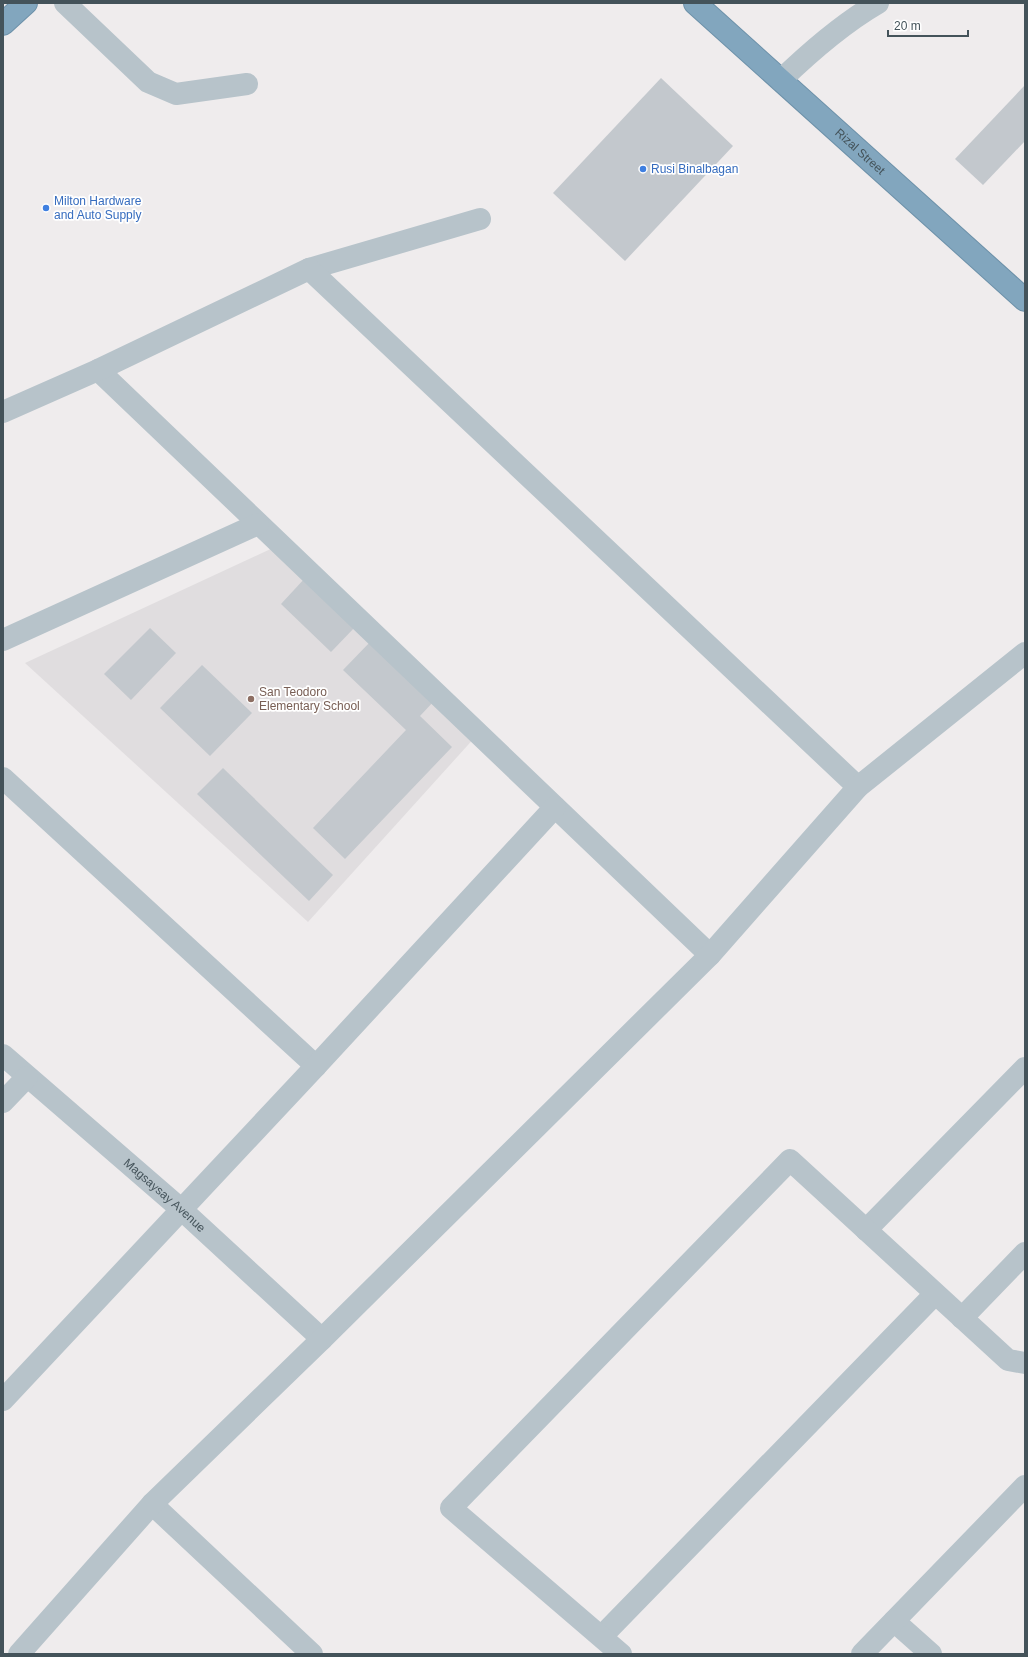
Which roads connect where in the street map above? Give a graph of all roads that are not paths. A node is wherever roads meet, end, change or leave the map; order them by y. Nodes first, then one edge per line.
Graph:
1 (26, 3) edge
2 (65, 3) edge
3 (695, 3) edge
4 (878, 3) edge
5 (3, 24) edge
6 (781, 80) junction
7 (247, 84) dead end
8 (480, 219) dead end
9 (308, 269) junction
10 (1025, 300) edge
11 (98, 370) junction
12 (3, 412) edge
13 (258, 524) junction
14 (3, 640) edge
15 (1025, 653) edge
16 (3, 778) edge
17 (858, 787) junction
18 (554, 807) junction
19 (710, 955) junction
20 (3, 1055) edge
21 (316, 1066) junction
22 (1025, 1068) edge
23 (27, 1077) junction
24 (3, 1102) edge
25 (182, 1210) junction
26 (866, 1230) junction
27 (1025, 1253) edge
28 (935, 1294) junction
29 (962, 1318) junction
30 (322, 1339) junction
31 (1025, 1363) edge
32 (3, 1400) edge
33 (1025, 1486) edge
34 (152, 1504) junction
35 (894, 1621) junction
36 (602, 1636) junction
37 (20, 1654) edge
38 (312, 1654) edge
39 (621, 1654) edge
40 (862, 1654) edge
41 (930, 1654) edge

1 - 5 highway
2 - 7 street
3 - 6 highway, Rizal Street
4 - 6 street
6 - 10 highway, Rizal Street
8 - 9 street
9 - 11 street
9 - 17 street
11 - 12 street
11 - 13 street
13 - 14 street
13 - 18 street
15 - 17 street
16 - 21 street
17 - 19 street
18 - 19 street
18 - 21 street
19 - 30 street
20 - 23 street, Magsaysay Avenue
21 - 25 street
22 - 26 street
23 - 24 street
23 - 25 street, Magsaysay Avenue
25 - 30 street, Magsaysay Avenue
25 - 32 street
26 - 28 street
26 - 36 street
27 - 29 street
28 - 29 street
28 - 36 street
29 - 31 street
30 - 34 street
33 - 35 street
34 - 37 street
34 - 38 street
35 - 40 street
35 - 41 street
36 - 39 street

